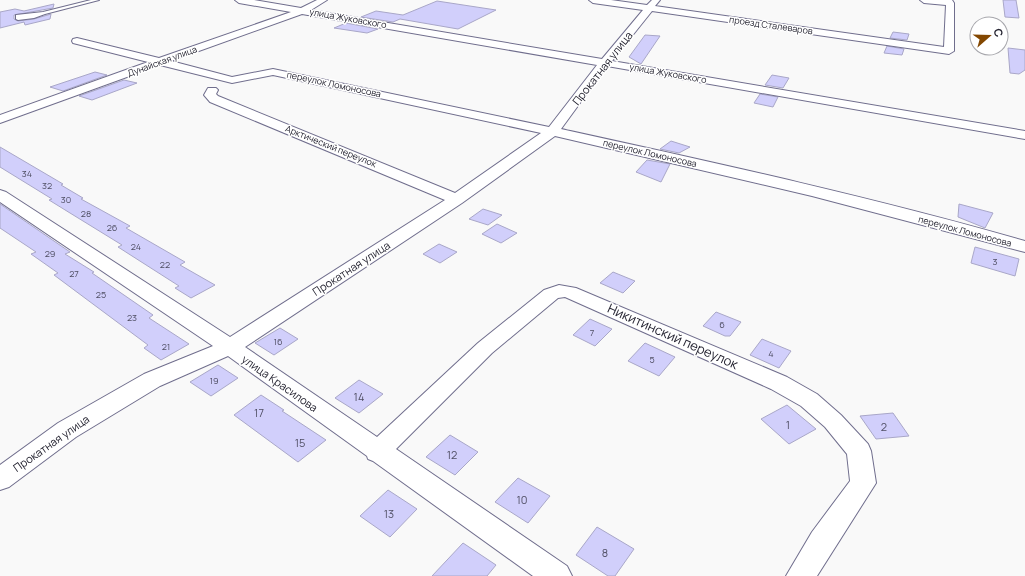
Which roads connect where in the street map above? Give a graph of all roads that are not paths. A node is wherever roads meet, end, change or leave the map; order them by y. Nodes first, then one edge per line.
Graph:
1 (97, 0) edge
2 (239, 0) edge
3 (323, 0) edge
4 (593, 0) edge
5 (924, 0) edge
6 (949, 1) edge
7 (653, 4) edge
8 (304, 10) junction
9 (43, 13) dead end
10 (77, 41) dead end
11 (161, 62) junction
12 (605, 62) junction
13 (212, 90) dead end
14 (0, 119) edge
15 (553, 131) junction
16 (1025, 135) edge
17 (0, 195) edge
18 (456, 200) junction
19 (1025, 247) edge
20 (230, 347) junction
21 (378, 452) junction
22 (0, 479) edge
23 (557, 576) edge
24 (801, 576) edge

1 - 9 lane
2 - 8 street, улица Жуковского
3 - 8 street, Дунайская улица
4 - 7 street, проезд Сталеваров
5 - 6 street
6 - 7 street, проезд Сталеваров
7 - 12 street, Прокатная улица
8 - 11 street, Дунайская улица
8 - 12 street, улица Жуковского
10 - 11 street
11 - 14 street, Дунайская улица
11 - 15 street, переулок Ломоносова
12 - 15 street, Прокатная улица
12 - 16 street, улица Жуковского
13 - 18 street, Арктический переулок
15 - 18 street, Прокатная улица
15 - 19 street, переулок Ломоносова
17 - 20 street, улица Красилова
18 - 20 street, Прокатная улица
20 - 21 street, улица Красилова
20 - 22 street, Прокатная улица
21 - 23 street, улица Красилова
21 - 24 street, Никитинский переулок

